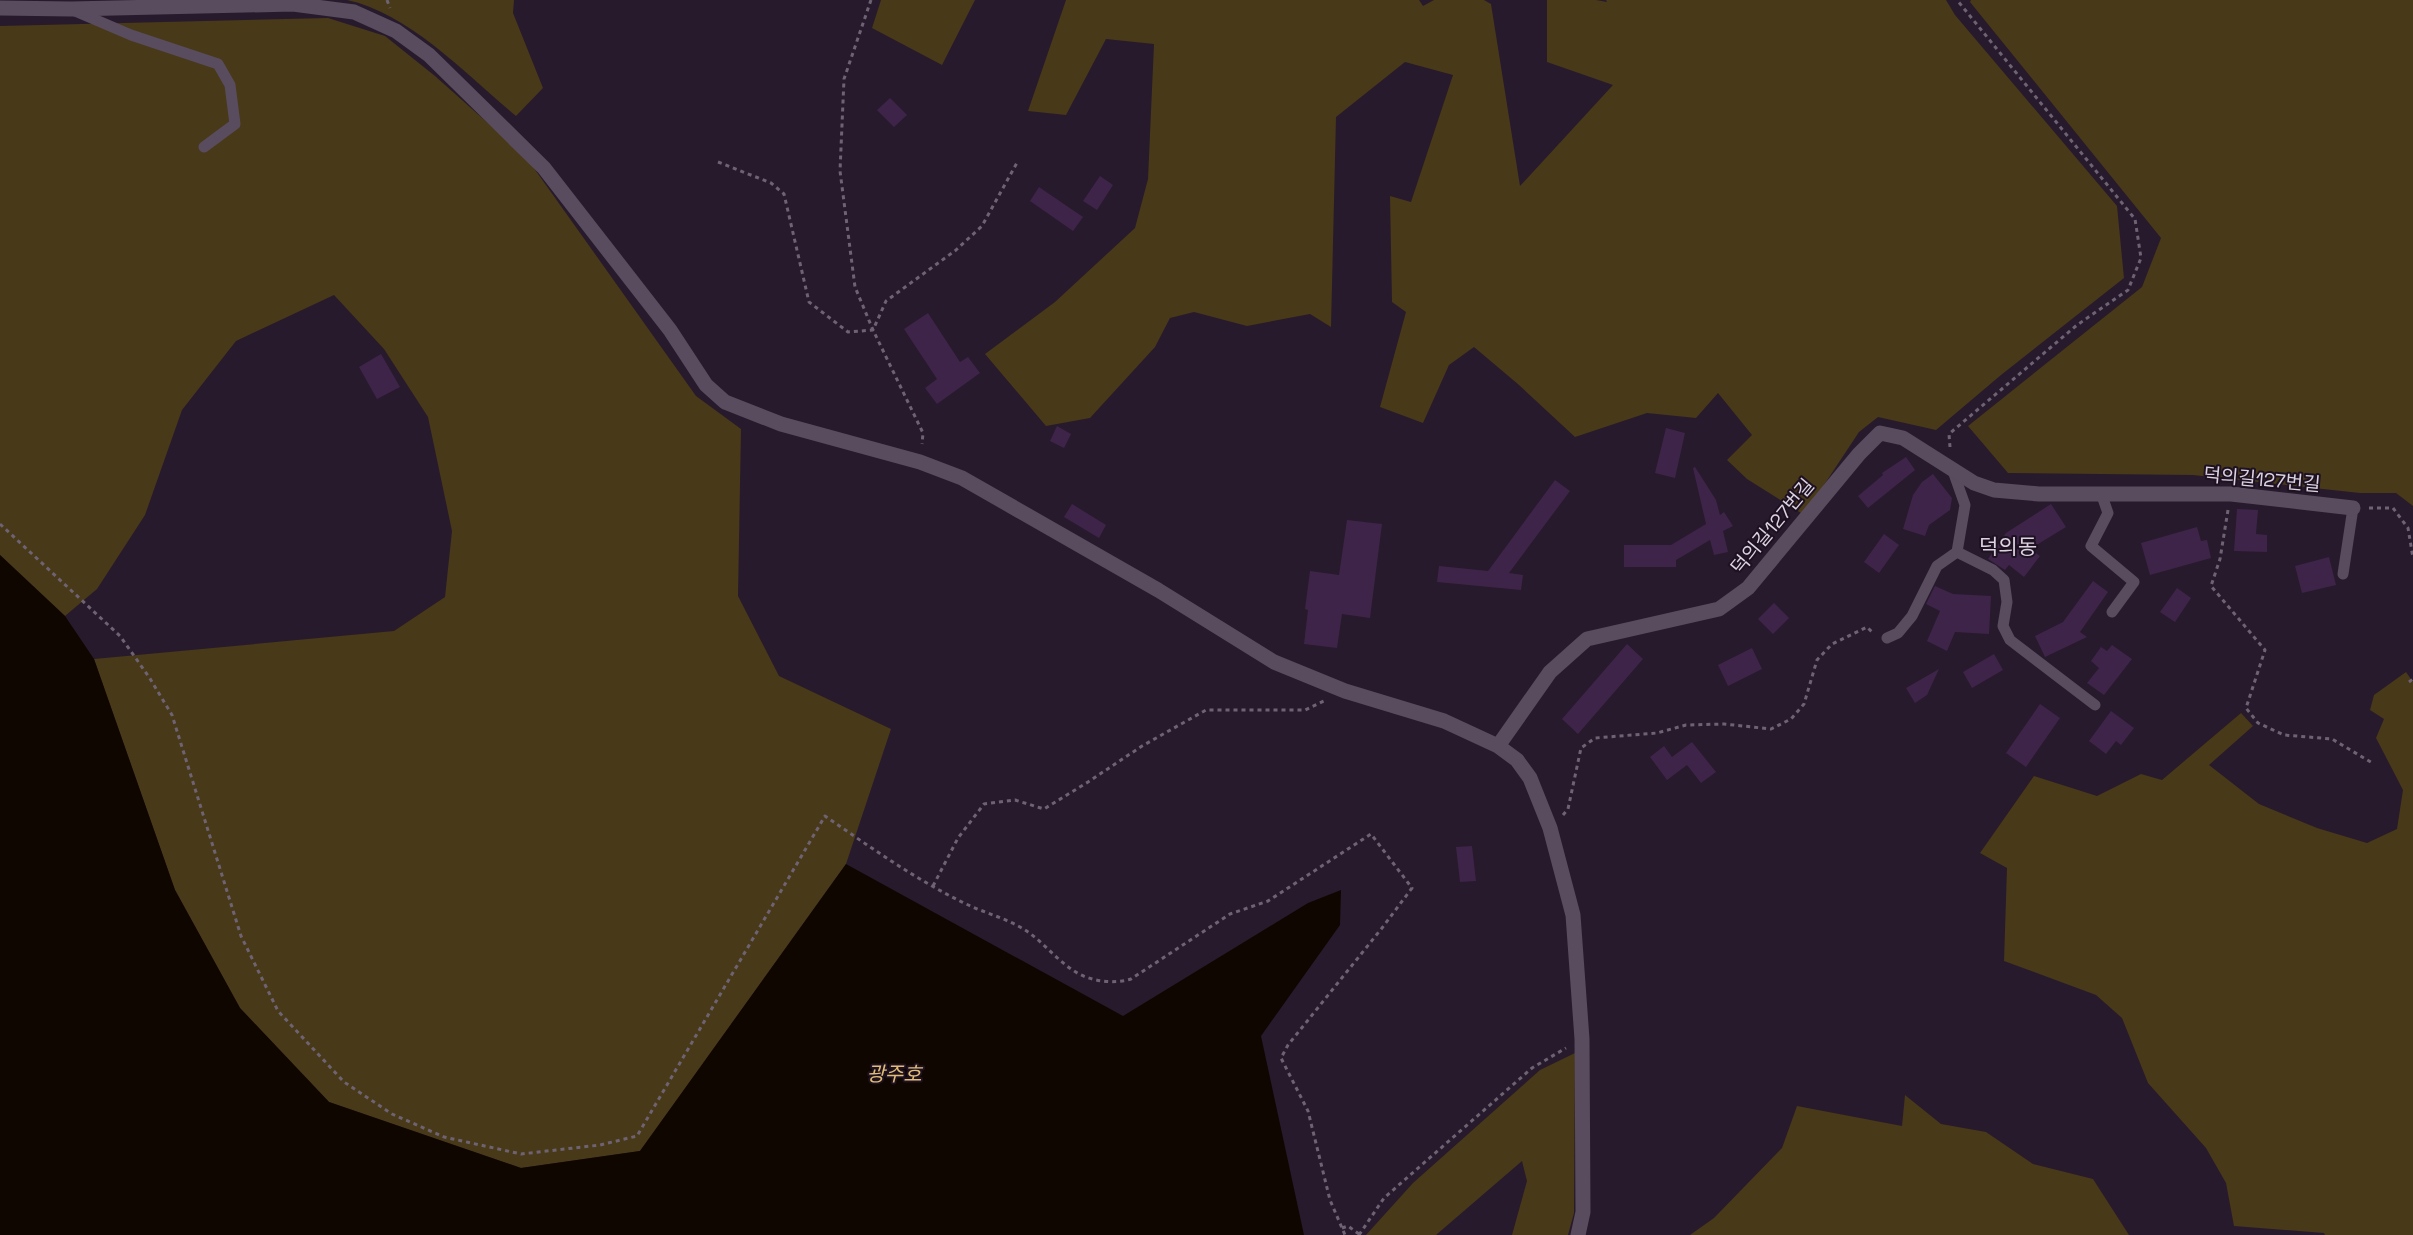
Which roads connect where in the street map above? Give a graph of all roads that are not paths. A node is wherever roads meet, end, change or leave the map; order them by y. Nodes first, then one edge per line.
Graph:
1 (0, 8) edge
2 (71, 9) junction
3 (204, 147) dead end
4 (1953, 472) junction
5 (2101, 493) junction
6 (2353, 508) joint
7 (1957, 552) junction
8 (2343, 574) dead end
9 (2112, 612) dead end
10 (1887, 638) road end
11 (2095, 705) dead end
12 (1498, 746) junction
13 (1578, 1235) edge

1 - 2 street
2 - 3 lane
2 - 12 street
4 - 5 street, 덕의길127번길
4 - 7 lane
4 - 12 street, 덕의길127번길
5 - 6 street, 덕의길127번길
5 - 9 lane
6 - 8 lane
7 - 10 lane
7 - 11 lane
12 - 13 street

